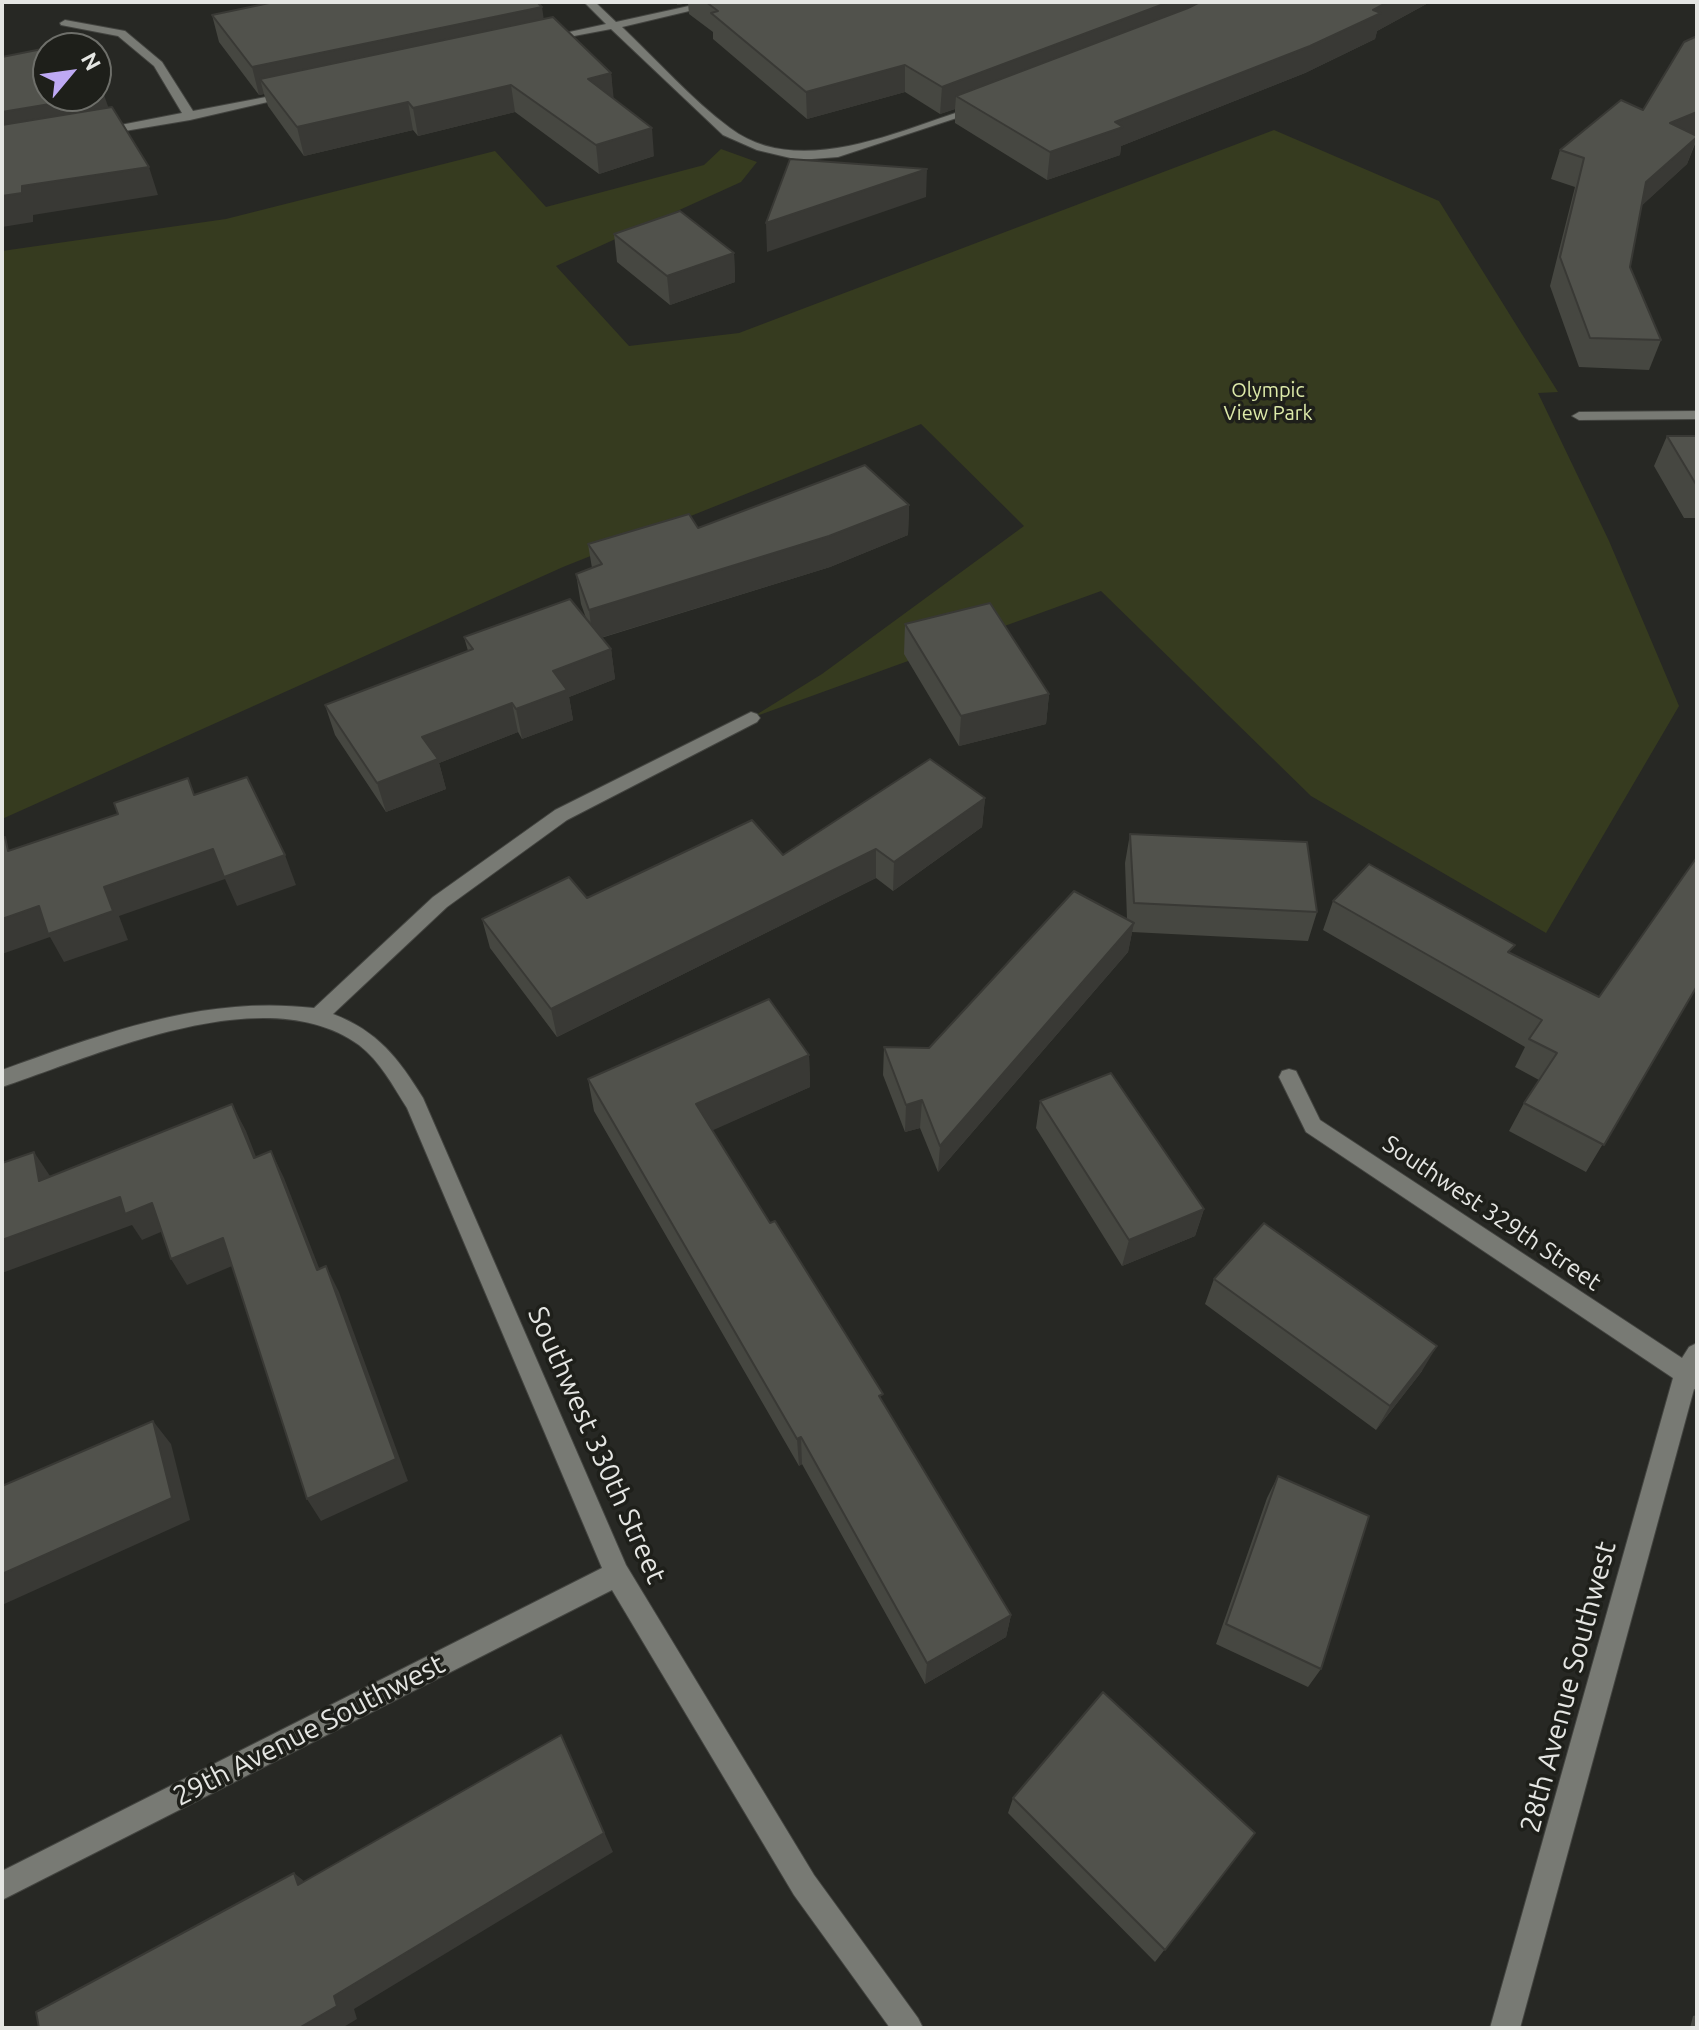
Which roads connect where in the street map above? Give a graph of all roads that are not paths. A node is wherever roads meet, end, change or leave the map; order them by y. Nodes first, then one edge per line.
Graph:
1 (589, 2) edge
2 (722, 2) edge
3 (65, 23) dead end
4 (615, 26) junction
5 (539, 42) edge
6 (311, 91) edge
7 (987, 106) edge
8 (190, 116) junction
9 (84, 136) edge
10 (1697, 415) edge
11 (1579, 416) dead end
12 (751, 718) dead end
13 (318, 1016) junction
14 (1289, 1077) dead end
15 (2, 1079) edge
16 (1693, 1369) edge
17 (617, 1574) junction
18 (2, 1886) edge
19 (908, 2028) edge
20 (1505, 2028) edge

1 - 4 street
2 - 4 street
3 - 8 street
4 - 5 street
4 - 7 street
6 - 8 street
8 - 9 street
10 - 11 street
12 - 13 street
13 - 15 street, Southwest 330th Street
13 - 17 street, Southwest 330th Street
14 - 16 street, Southwest 329th Street
16 - 20 street, 28th Avenue Southwest
17 - 18 street, 29th Avenue Southwest
17 - 19 street, Southwest 330th Street

